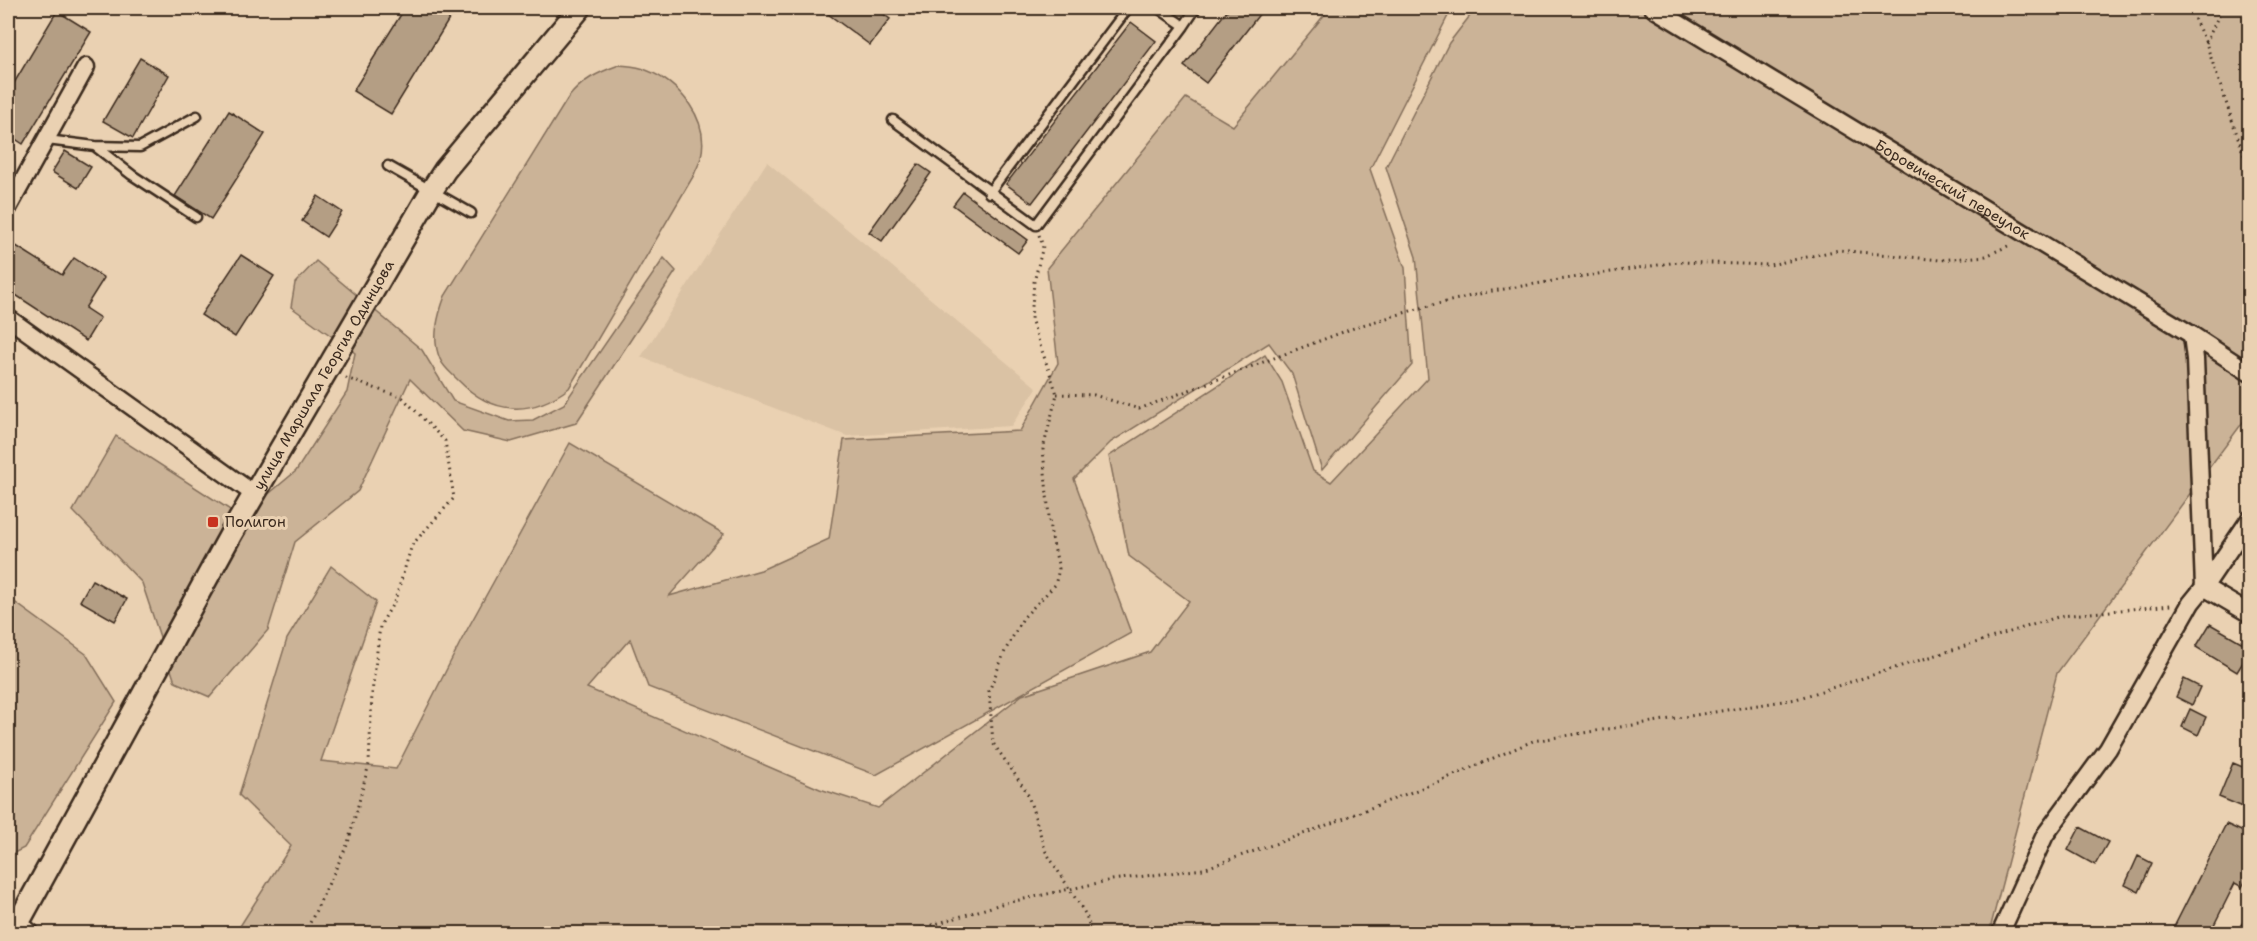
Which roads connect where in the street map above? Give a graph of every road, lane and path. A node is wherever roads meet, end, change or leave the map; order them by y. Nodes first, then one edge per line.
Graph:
1 (580, 8) edge
2 (1128, 8) edge
3 (1158, 8) edge
4 (1196, 8) edge
5 (1653, 8) edge
6 (2188, 8) edge
7 (2222, 8) edge
8 (1184, 26) junction
9 (2206, 43) junction
10 (86, 67) dead end
11 (197, 117) dead end
12 (893, 120) dead end
13 (47, 140) junction
14 (95, 146) junction
15 (388, 166) dead end
16 (2250, 173) edge
17 (432, 190) junction
18 (989, 193) junction
19 (8, 208) edge
20 (471, 213) dead end
21 (196, 217) dead end
22 (1036, 225) junction
23 (2029, 236) junction
24 (9, 324) edge
25 (2192, 335) junction
26 (326, 371) junction
27 (2250, 373) edge
28 (1057, 394) junction
29 (254, 494) junction
30 (2250, 519) edge
31 (2204, 587) junction
32 (2191, 603) junction
33 (2250, 614) edge
34 (1070, 889) junction
35 (17, 928) edge
36 (2250, 929) edge
37 (308, 933) edge
38 (903, 933) edge
39 (1092, 933) edge
40 (2000, 933) edge
41 (2247, 933) edge

1 - 17 street, улица Маршала Георгия Одинцова
2 - 18 lane
3 - 8 lane
4 - 8 lane
5 - 23 street, Боровический переулок
6 - 9 path
7 - 9 path
8 - 22 lane
9 - 16 path
10 - 13 street
11 - 14 lane
12 - 18 lane
13 - 14 lane
13 - 19 street
14 - 21 lane
15 - 17 lane
17 - 20 lane
17 - 26 street, улица Маршала Георгия Одинцова
18 - 22 lane
22 - 28 path
23 - 25 street, Боровический переулок
23 - 28 path
24 - 29 street
25 - 27 street, Боровический переулок
25 - 31 street
26 - 29 street, улица Маршала Георгия Одинцова
26 - 37 path
28 - 34 path
29 - 35 street, улица Маршала Георгия Одинцова
30 - 31 street
31 - 32 street
31 - 33 street
32 - 34 path
32 - 40 street
34 - 38 path
34 - 39 path
36 - 41 street

